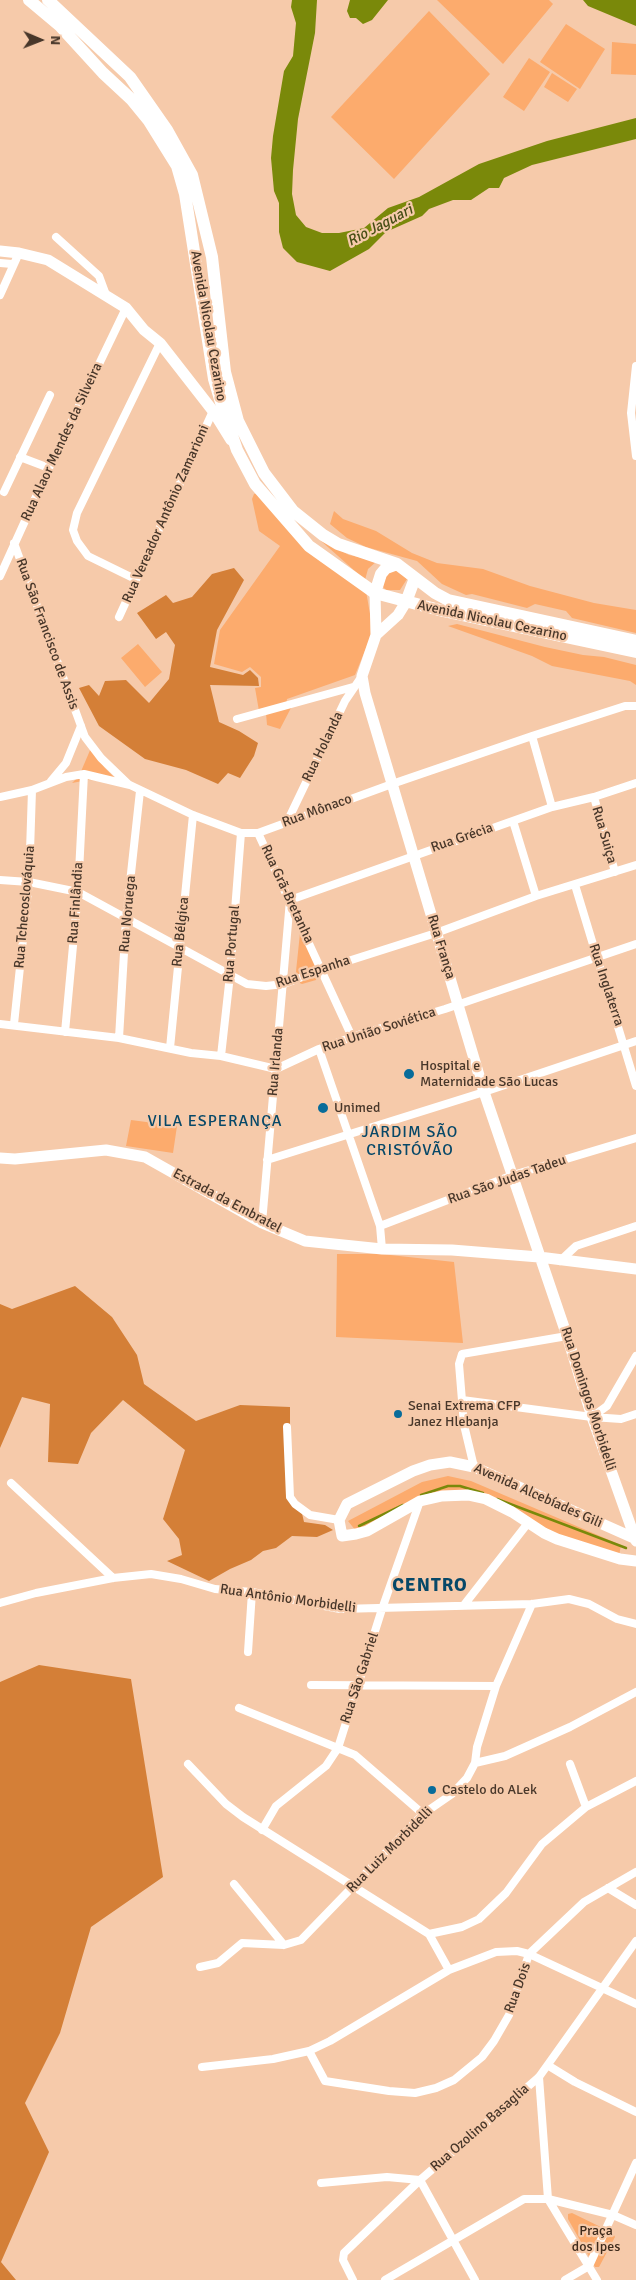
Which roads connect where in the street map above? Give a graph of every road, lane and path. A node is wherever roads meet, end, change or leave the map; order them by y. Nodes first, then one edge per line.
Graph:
1 (29, 0) edge
2 (48, 0) edge
3 (56, 237) dead end
4 (0, 251) edge
5 (19, 253) junction
6 (0, 263) edge
7 (12, 264) junction
8 (0, 295) edge
9 (106, 295) junction
10 (126, 308) junction
11 (160, 343) junction
12 (636, 366) edge
13 (50, 395) dead end
14 (212, 411) junction
15 (237, 450) junction
16 (636, 456) edge
17 (20, 457) junction
18 (49, 468) junction
19 (4, 492) dead end
20 (14, 543) junction
21 (397, 564) junction
22 (0, 576) edge
23 (416, 578) junction
24 (135, 580) junction
25 (375, 593) junction
26 (406, 602) junction
27 (119, 617) dead end
28 (376, 635) junction
29 (636, 642) edge
30 (636, 652) edge
31 (362, 676) junction
32 (353, 687) junction
33 (636, 706) edge
34 (237, 719) dead end
35 (80, 726) junction
36 (532, 736) junction
37 (84, 774) junction
38 (51, 781) junction
39 (636, 783) edge
40 (392, 784) junction
41 (130, 785) junction
42 (32, 790) junction
43 (140, 791) junction
44 (0, 797) edge
45 (594, 797) junction
46 (552, 807) junction
47 (193, 815) junction
48 (288, 820) junction
49 (513, 821) junction
50 (241, 832) junction
51 (258, 833) junction
52 (414, 855) junction
53 (636, 865) edge
54 (615, 872) junction
55 (0, 880) edge
56 (29, 882) junction
57 (575, 885) junction
58 (78, 892) junction
59 (536, 896) junction
60 (290, 900) junction
61 (126, 919) junction
62 (436, 933) junction
63 (636, 944) edge
64 (180, 946) junction
65 (598, 959) junction
66 (323, 969) junction
67 (230, 975) junction
68 (284, 984) junction
69 (458, 1004) junction
70 (0, 1024) edge
71 (14, 1024) junction
72 (65, 1032) junction
73 (352, 1036) junction
74 (119, 1038) junction
75 (636, 1041) edge
76 (625, 1045) junction
77 (170, 1048) junction
78 (319, 1049) junction
79 (221, 1056) junction
80 (276, 1070) junction
81 (636, 1086) edge
82 (484, 1092) junction
83 (347, 1135) junction
84 (636, 1138) edge
85 (0, 1158) edge
86 (266, 1160) junction
87 (513, 1176) junction
88 (262, 1223) junction
89 (380, 1226) junction
90 (636, 1226) edge
91 (382, 1249) junction
92 (539, 1257) junction
93 (560, 1261) junction
94 (636, 1269) edge
95 (567, 1336) junction
96 (636, 1356) edge
97 (462, 1400) junction
98 (636, 1414) edge
99 (592, 1417) junction
100 (287, 1427) dead end
101 (474, 1467) junction
102 (11, 1483) dead end
103 (420, 1502) junction
104 (339, 1520) junction
105 (528, 1523) junction
106 (636, 1539) edge
107 (636, 1561) edge
108 (113, 1578) junction
109 (252, 1592) junction
110 (0, 1603) edge
111 (532, 1604) junction
112 (464, 1605) junction
113 (382, 1609) junction
114 (636, 1624) edge
115 (248, 1652) dead end
116 (311, 1685) dead end
117 (358, 1686) junction
118 (496, 1686) junction
119 (636, 1692) edge
120 (239, 1708) dead end
121 (338, 1748) junction
122 (475, 1763) junction
123 (188, 1764) dead end
124 (570, 1764) dead end
125 (636, 1782) edge
126 (586, 1807) junction
127 (423, 1814) junction
128 (262, 1830) junction
129 (636, 1872) edge
130 (234, 1884) dead end
131 (352, 1888) junction
132 (608, 1888) junction
133 (636, 1905) edge
134 (429, 1934) junction
135 (636, 1941) edge
136 (284, 1945) junction
137 (530, 1954) junction
138 (200, 1967) dead end
139 (449, 1970) junction
140 (602, 1990) junction
141 (636, 2004) edge
142 (309, 2050) junction
143 (549, 2066) junction
144 (202, 2067) dead end
145 (539, 2077) junction
146 (636, 2112) edge
147 (636, 2163) edge
148 (420, 2180) junction
149 (321, 2183) dead end
150 (548, 2199) junction
151 (613, 2215) junction
152 (636, 2225) edge
153 (453, 2241) junction
154 (588, 2266) junction
155 (353, 2280) edge
156 (386, 2280) edge
157 (475, 2280) edge
158 (565, 2280) edge
159 (597, 2280) edge

1 - 15 main road, Avenida Nicolau Cezarino
2 - 21 main road, Avenida Nicolau Cezarino
3 - 9 street
4 - 5 street
5 - 7 street
5 - 9 street
6 - 7 street
7 - 8 street
9 - 10 street
10 - 11 street
10 - 18 street, Rua Alaor Mendes da Silveira
11 - 14 street
11 - 24 street
12 - 16 street
13 - 17 street
14 - 15 street
14 - 24 street, Rua Vereador Antônio Zamarioni
15 - 25 main road, Avenida Nicolau Cezarino
17 - 18 street
17 - 19 street
18 - 20 street, Rua Alaor Mendes da Silveira
20 - 22 street, Rua Alaor Mendes da Silveira
20 - 35 street, Rua São Francisco de Assis
21 - 23 main road, Avenida Nicolau Cezarino
21 - 25 main road
23 - 26 main road
23 - 29 main road, Avenida Nicolau Cezarino
24 - 27 street, Rua Vereador Antônio Zamarioni
25 - 26 main road, Avenida Nicolau Cezarino
25 - 28 street
26 - 28 street
26 - 30 main road, Avenida Nicolau Cezarino
28 - 31 street
31 - 32 street, Rua Holanda
31 - 40 street, Rua França
32 - 34 street
32 - 48 street, Rua Holanda
33 - 36 street, Rua Mônaco
35 - 38 street
35 - 41 street, Rua São Francisco de Assis
36 - 40 street, Rua Mônaco
36 - 46 street
37 - 38 street, Rua Mônaco
37 - 41 street, Rua Mônaco
37 - 58 street, Rua Finlândia
38 - 42 street, Rua Mônaco
39 - 45 street, Rua Grécia
40 - 48 street, Rua Mônaco
40 - 52 street, Rua França
41 - 43 street, Rua Mônaco
42 - 44 street, Rua Mônaco
42 - 56 street, Rua Tchecoslováquia
43 - 47 street, Rua Mônaco
43 - 61 street, Rua Noruega
45 - 46 street, Rua Grécia
45 - 54 street, Rua Suiça
46 - 49 street, Rua Grécia
47 - 50 street, Rua Mônaco
47 - 64 street, Rua Bélgica
48 - 51 street, Rua Mônaco
49 - 52 street, Rua Grécia
49 - 59 street
50 - 51 street, Rua Mônaco
50 - 67 street, Rua Portugal
51 - 60 street, Rua Grã-Bretanha
52 - 60 street, Rua Grécia
52 - 62 street, Rua França
53 - 54 street, Rua Espanha
54 - 57 street, Rua Espanha
55 - 56 street, Rua Espanha
56 - 58 street, Rua Espanha
56 - 71 street, Rua Tchecoslováquia
57 - 59 street, Rua Espanha
57 - 65 street, Rua Inglaterra
58 - 61 street, Rua Espanha
58 - 72 street, Rua Finlândia
59 - 62 street, Rua Espanha
60 - 66 street, Rua Grã-Bretanha
60 - 68 street, Rua Irlanda
61 - 64 street, Rua Espanha
61 - 74 street, Rua Noruega
62 - 66 street, Rua Espanha
62 - 69 street, Rua França
63 - 65 street, Rua União Soviética
64 - 67 street, Rua Espanha
64 - 77 street, Rua Bélgica
65 - 69 street, Rua União Soviética
65 - 76 street, Rua Inglaterra
66 - 68 street, Rua Espanha
66 - 73 street, Rua Grã-Bretanha
67 - 68 street, Rua Espanha
67 - 79 street, Rua Portugal
68 - 80 street, Rua Irlanda
69 - 73 street, Rua União Soviética
69 - 82 street, Rua França
70 - 71 street
71 - 72 street
72 - 74 street
73 - 78 street, Rua União Soviética
74 - 77 street
75 - 76 street
76 - 81 street, Rua Inglaterra
76 - 82 street
77 - 79 street
78 - 80 street, Rua União Soviética
78 - 83 street
79 - 80 street
80 - 86 street, Rua Irlanda
82 - 83 street
82 - 87 street, Rua França
83 - 86 street
83 - 89 street
84 - 87 street, Rua São Judas Tadeu
85 - 88 street, Estrada da Embratel
86 - 88 street, Rua Irlanda
87 - 89 street, Rua São Judas Tadeu
87 - 92 street, Rua França
88 - 91 street, Estrada da Embratel
89 - 91 street
90 - 93 street
91 - 92 street, Estrada da Embratel
92 - 93 street, Estrada da Embratel
92 - 95 street, Rua Domingos Morbidelli
93 - 94 street, Estrada da Embratel
95 - 97 street
95 - 99 street, Rua Domingos Morbidelli
96 - 99 street
97 - 99 street
97 - 101 street
98 - 99 street
99 - 106 street, Rua Domingos Morbidelli
100 - 104 street
101 - 104 street, Avenida Alcebíades Gili
101 - 106 street, Avenida Alcebíades Gili
102 - 108 street
103 - 104 street, Avenida Alcebíades Gili
103 - 105 street, Avenida Alcebíades Gili
103 - 113 street, Rua São Gabriel
105 - 107 street, Avenida Alcebíades Gili
105 - 112 street
108 - 109 street, Rua Antônio Morbidelli
108 - 110 street, Rua Antônio Morbidelli
109 - 113 street, Rua Antônio Morbidelli
109 - 115 street
111 - 112 street, Rua Antônio Morbidelli
111 - 114 street, Rua Antônio Morbidelli
111 - 118 street, Rua Luiz Morbidelli
112 - 113 street, Rua Antônio Morbidelli
113 - 117 street, Rua São Gabriel
116 - 117 street
117 - 118 street
117 - 121 street, Rua São Gabriel
118 - 122 street, Rua Luiz Morbidelli
119 - 122 street
120 - 121 street
121 - 127 street
121 - 128 street, Rua São Gabriel
122 - 127 street, Rua Luiz Morbidelli
123 - 128 street
124 - 126 street
125 - 126 street
126 - 134 street
127 - 131 street, Rua Luiz Morbidelli
128 - 131 street
129 - 132 street
130 - 136 street
131 - 134 street
131 - 136 street, Rua Luiz Morbidelli
132 - 133 street
132 - 137 street
134 - 139 street
135 - 140 street, Rua Ozolino Basaglia
136 - 138 street
137 - 139 street, Rua Dois
137 - 140 street
137 - 142 street, Rua Dois
139 - 142 street, Rua Dois
140 - 141 street
140 - 143 street, Rua Ozolino Basaglia
142 - 144 street, Rua Dois
143 - 145 street, Rua Ozolino Basaglia
143 - 146 street
145 - 148 street, Rua Ozolino Basaglia
145 - 150 street
147 - 151 street
148 - 149 street
148 - 153 street
148 - 155 street, Rua Ozolino Basaglia
150 - 151 street
150 - 153 street
150 - 154 street
151 - 152 street
151 - 154 street
153 - 156 street
153 - 157 street
154 - 158 street
154 - 159 street

